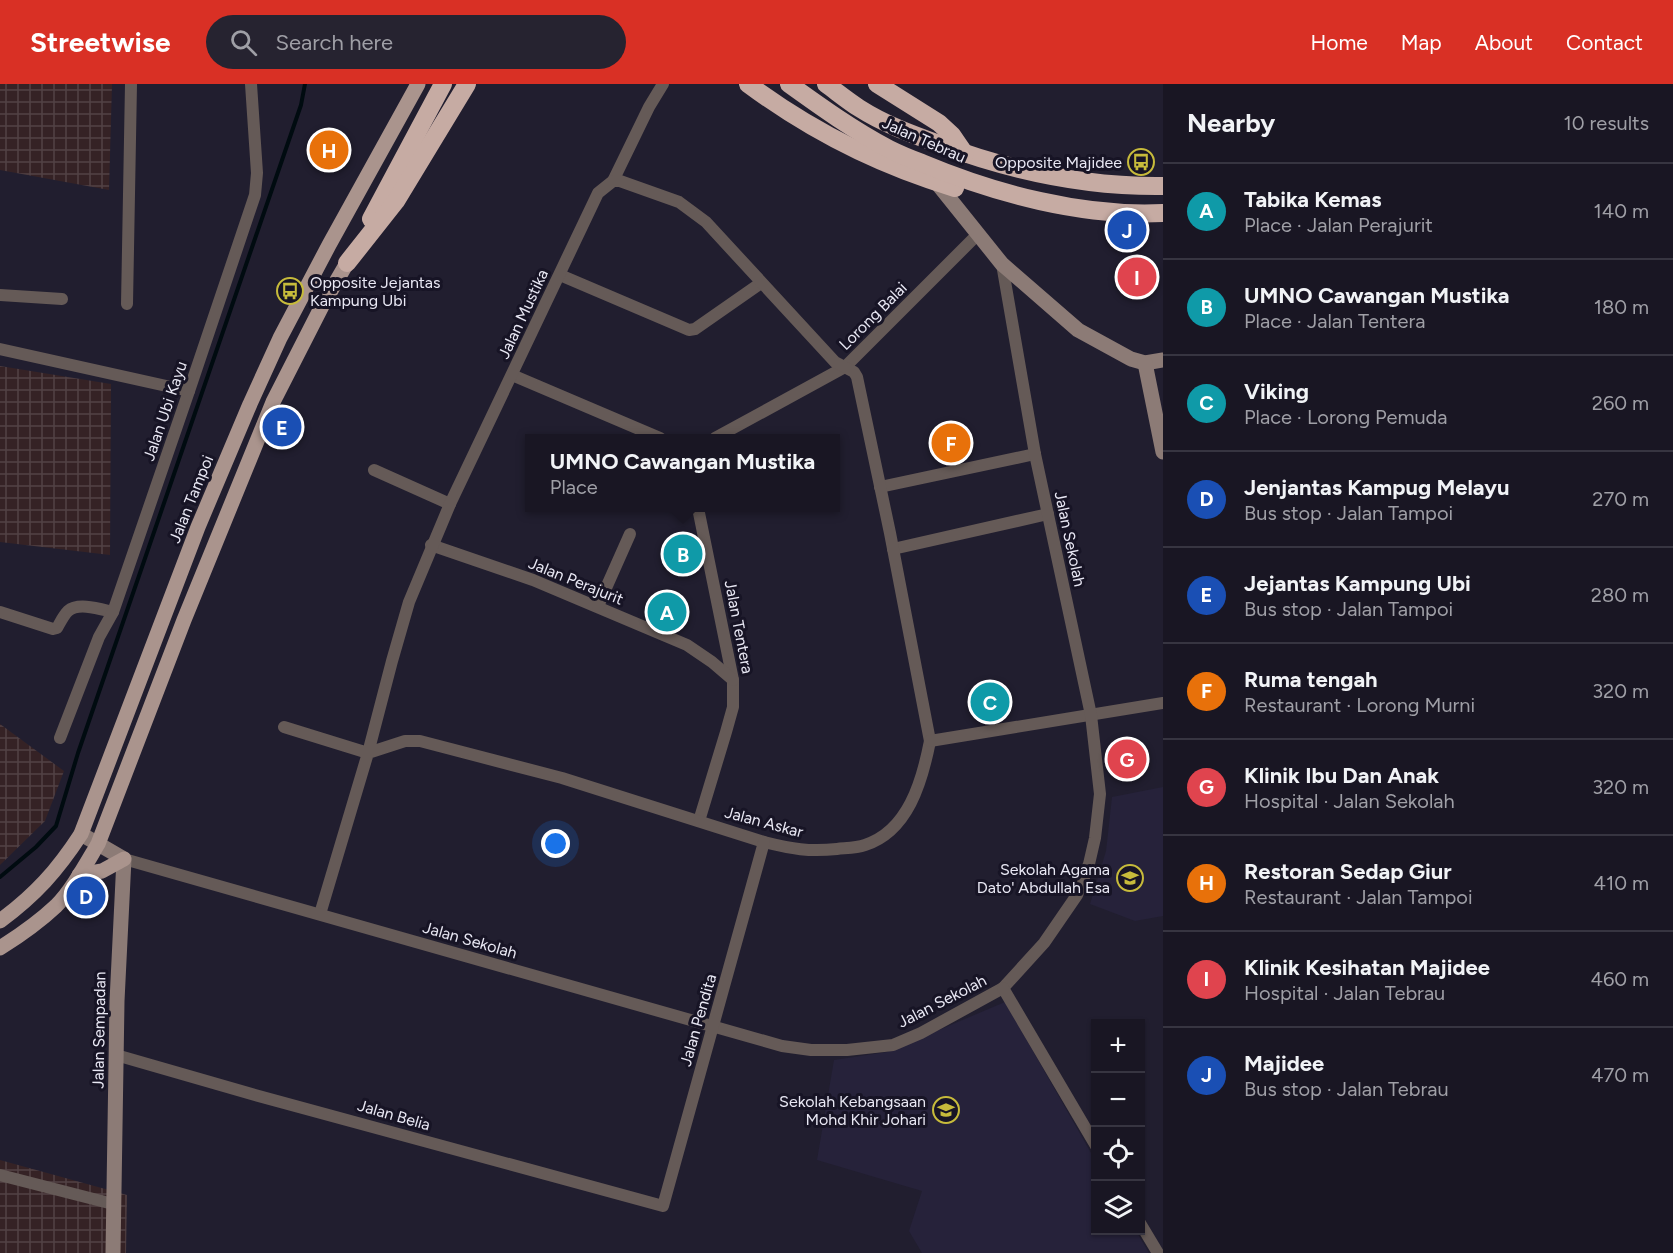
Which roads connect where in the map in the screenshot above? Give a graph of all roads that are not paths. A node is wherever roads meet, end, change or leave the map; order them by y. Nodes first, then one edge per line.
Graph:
1 (130, 84) edge
2 (251, 84) edge
3 (418, 84) edge
4 (443, 84) edge
5 (467, 84) edge
6 (663, 84) edge
7 (748, 84) edge
8 (789, 84) edge
9 (826, 84) edge
10 (877, 84) edge
11 (965, 154) junction
12 (938, 177) junction
13 (613, 181) junction
14 (1163, 186) edge
15 (1163, 213) edge
16 (977, 234) junction
17 (347, 263) junction
18 (1002, 264) junction
19 (560, 274) junction
20 (761, 283) junction
21 (0, 295) edge
22 (62, 299) dead end
23 (127, 304) dead end
24 (0, 349) edge
25 (1163, 360) edge
26 (1145, 363) junction
27 (845, 367) junction
28 (512, 375) junction
29 (189, 391) junction
30 (651, 434) edge
31 (723, 434) edge
32 (1163, 452) edge
33 (1035, 454) junction
34 (374, 470) dead end
35 (880, 487) junction
36 (450, 504) junction
37 (699, 512) edge
38 (1048, 514) junction
39 (630, 534) dead end
40 (431, 545) junction
41 (893, 549) junction
42 (598, 606) junction
43 (0, 612) edge
44 (113, 612) junction
45 (733, 680) junction
46 (1163, 703) edge
47 (1091, 715) junction
48 (284, 727) dead end
49 (60, 738) dead end
50 (930, 741) junction
51 (369, 753) junction
52 (699, 821) junction
53 (81, 834) junction
54 (764, 842) junction
55 (98, 844) junction
56 (124, 859) junction
57 (79, 875) junction
58 (320, 914) junction
59 (0, 921) edge
60 (0, 948) edge
61 (1003, 988) junction
62 (713, 1026) junction
63 (116, 1055) junction
64 (1091, 1139) edge
65 (0, 1175) edge
66 (113, 1204) junction
67 (663, 1206) joint
68 (1145, 1231) edge
69 (113, 1253) edge
70 (1158, 1253) edge

1 - 23 street
2 - 29 street, Jalan Ubi Kayu
3 - 53 main road, Jalan Tampoi
4 - 17 highway
5 - 17 highway
6 - 13 street, Jalan Mustika
7 - 12 highway
8 - 12 highway, Jalan Tebrau
9 - 11 highway, Jalan Tebrau
10 - 11 highway
11 - 14 highway, Jalan Tebrau
12 - 15 highway, Jalan Tebrau
12 - 16 street
13 - 19 street, Jalan Mustika
13 - 20 street
16 - 18 street
16 - 27 street, Lorong Balai
17 - 55 main road
18 - 26 street
18 - 33 street, Jalan Sekolah
19 - 20 street
19 - 28 street, Jalan Mustika
20 - 27 street
21 - 22 street
24 - 29 street
25 - 26 street
26 - 32 street
27 - 31 street, Lorong Balai
27 - 35 street, Jalan Askar
28 - 30 street
28 - 36 street, Jalan Mustika
29 - 44 street, Jalan Ubi Kayu
33 - 35 street
33 - 38 street, Jalan Sekolah
34 - 36 street
35 - 41 street, Jalan Askar
36 - 40 street, Jalan Mustika
37 - 45 street, Jalan Tentera
38 - 41 street
38 - 47 street, Jalan Sekolah
39 - 42 street
40 - 42 street, Jalan Perajurit
40 - 51 street, Jalan Mustika
41 - 50 street, Jalan Askar
42 - 45 street, Jalan Perajurit
43 - 44 street
44 - 49 street, Jalan Ubi Kayu
45 - 52 street, Jalan Tentera
46 - 47 street
47 - 50 street
47 - 61 street, Jalan Sekolah
48 - 51 street
50 - 54 street, Jalan Askar
51 - 52 street, Jalan Askar
51 - 58 street
52 - 54 street, Jalan Askar
53 - 55 street
53 - 59 main road, Jalan Tampoi
54 - 62 street, Jalan Pendita
55 - 56 street
55 - 57 main road
56 - 57 main road
56 - 58 street, Jalan Sekolah
56 - 63 street, Jalan Sempadan
57 - 60 main road
58 - 62 street, Jalan Sekolah
61 - 62 street, Jalan Sekolah
61 - 64 street
62 - 67 street, Jalan Pendita
63 - 66 street, Jalan Sempadan
63 - 67 street, Jalan Belia
65 - 66 street
66 - 69 street, Jalan Sempadan
68 - 70 street

